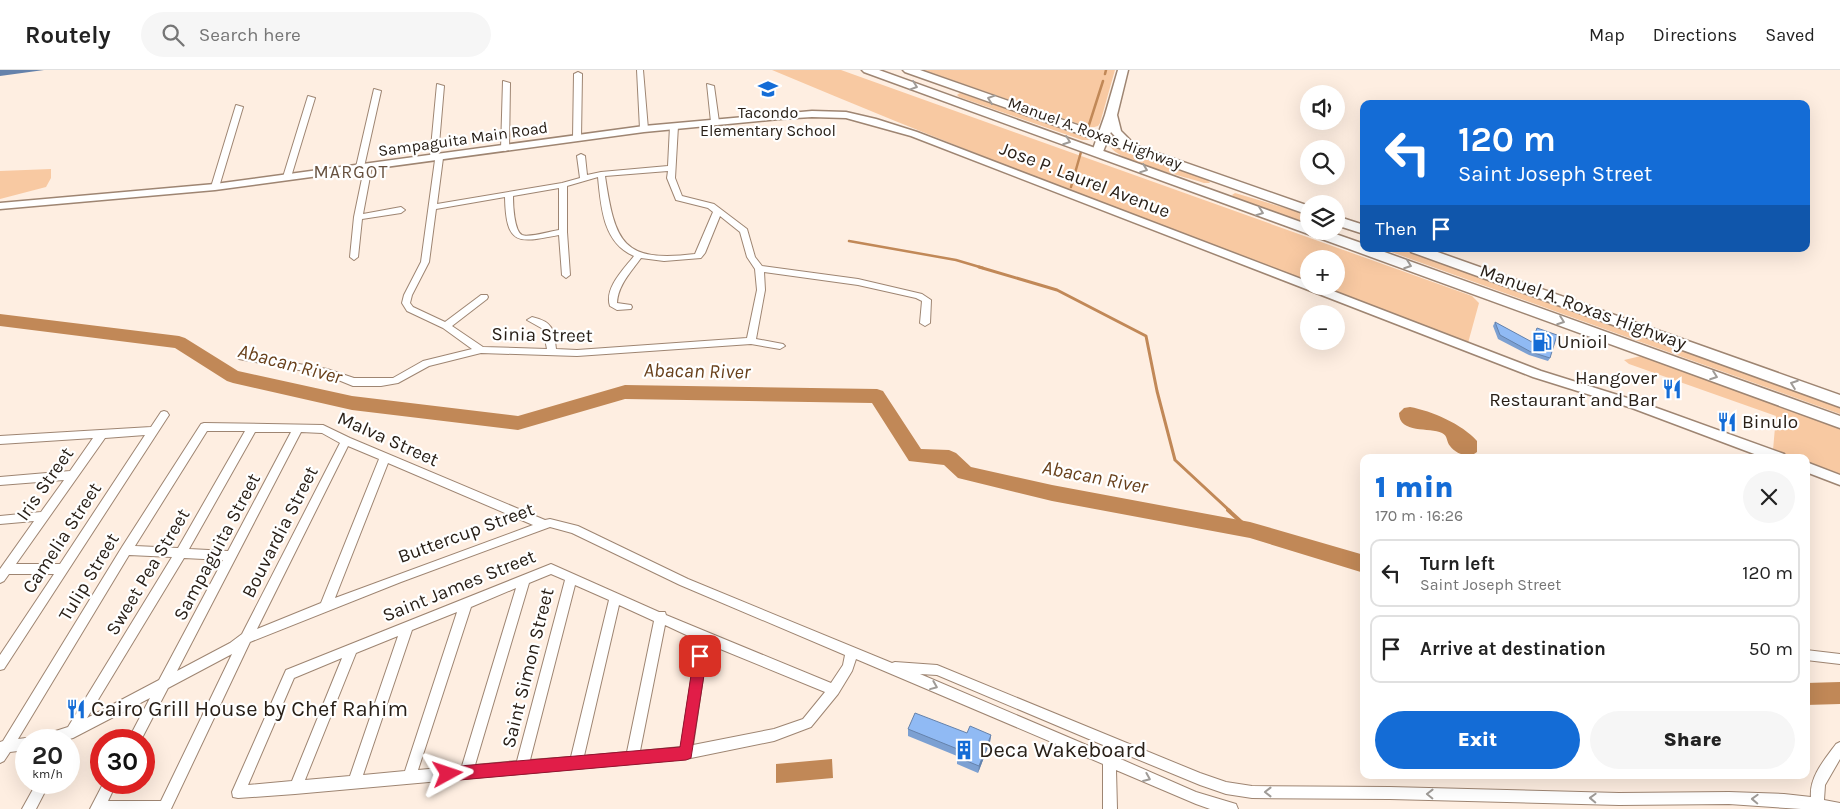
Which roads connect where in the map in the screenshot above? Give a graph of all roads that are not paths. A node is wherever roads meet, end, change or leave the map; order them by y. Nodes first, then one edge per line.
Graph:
1 (640, 70) edge
2 (868, 70) edge
3 (909, 70) edge
4 (1123, 70) edge
5 (578, 74) dead end
6 (506, 83) dead end
7 (952, 85) junction
8 (440, 86) dead end
9 (710, 86) dead end
10 (377, 91) dead end
11 (942, 96) junction
12 (311, 98) dead end
13 (239, 107) dead end
14 (846, 115) joint
15 (1111, 115) junction
16 (715, 122) junction
17 (674, 126) junction
18 (644, 129) junction
19 (577, 138) junction
20 (1103, 138) junction
21 (1132, 148) junction
22 (505, 149) junction
23 (1098, 152) junction
24 (581, 156) dead end
25 (436, 158) junction
26 (364, 167) junction
27 (671, 168) junction
28 (601, 174) junction
29 (288, 177) junction
30 (584, 179) junction
31 (1224, 181) junction
32 (563, 184) junction
33 (215, 187) junction
34 (509, 193) junction
35 (1214, 195) junction
36 (0, 206) edge
37 (434, 207) junction
38 (1300, 208) edge
39 (401, 210) dead end
40 (718, 210) junction
41 (358, 217) junction
42 (1345, 223) edge
43 (1300, 227) edge
44 (1360, 229) edge
45 (562, 232) junction
46 (1338, 240) edge
47 (1360, 248) edge
48 (1371, 252) edge
49 (1424, 252) edge
50 (639, 255) junction
51 (354, 257) dead end
52 (759, 269) junction
53 (566, 275) dead end
54 (1300, 283) edge
55 (1332, 295) edge
56 (484, 298) dead end
57 (628, 307) dead end
58 (532, 320) dead end
59 (925, 323) dead end
60 (446, 326) junction
61 (751, 341) junction
62 (780, 346) dead end
63 (481, 350) junction
64 (552, 353) junction
65 (242, 357) dead end
66 (1840, 401) edge
67 (164, 415) dead end
68 (1840, 422) edge
69 (204, 427) joint
70 (298, 428) junction
71 (251, 429) junction
72 (153, 431) junction
73 (101, 435) junction
74 (0, 440) edge
75 (346, 441) junction
76 (1769, 454) edge
77 (385, 458) junction
78 (1810, 469) edge
79 (73, 475) junction
80 (1840, 480) edge
81 (0, 481) edge
82 (44, 516) junction
83 (0, 520) edge
84 (550, 525) junction
85 (126, 550) junction
86 (180, 553) junction
87 (232, 556) junction
88 (5, 568) edge
89 (63, 569) junction
90 (570, 577) junction
91 (524, 580) junction
92 (615, 597) junction
93 (466, 603) junction
94 (326, 606) junction
95 (660, 616) junction
96 (407, 627) junction
97 (703, 637) junction
98 (241, 643) junction
99 (352, 649) junction
100 (852, 652) junction
101 (1810, 655) edge
102 (1840, 659) edge
103 (0, 665) edge
104 (889, 666) junction
105 (166, 681) junction
106 (834, 690) junction
107 (74, 729) edge
108 (140, 729) edge
109 (80, 730) edge
110 (1108, 742) junction
111 (15, 747) edge
112 (1840, 748) edge
113 (2, 751) edge
114 (686, 753) junction
115 (632, 758) junction
116 (1109, 762) junction
117 (576, 763) junction
118 (522, 768) junction
119 (467, 772) junction
120 (409, 778) junction
121 (354, 782) junction
122 (295, 788) junction
123 (37, 794) edge
124 (105, 794) edge
125 (1623, 804) edge
126 (1820, 807) edge
127 (29, 809) edge
128 (97, 809) edge
129 (165, 809) edge
130 (1110, 809) edge
131 (1231, 809) edge
132 (1838, 809) edge

1 - 18 street
2 -> 11 main road, Manuel A. Roxas Highway
3 - 7 main road, Manuel A. Roxas Highway
4 - 15 main road
5 - 19 street
6 - 22 street
7 - 11 main road
20 -> 7 main road, Manuel A. Roxas Highway
8 - 25 street, Sinia Street
9 - 16 street
10 - 26 street
11 -> 23 main road, Manuel A. Roxas Highway
12 - 29 street
13 - 33 street
14 - 16 street, Sampaguita Main Road
14 - 54 street, Jose P. Laurel Avenue
15 - 20 main road
15 - 21 main road
16 - 17 street, Sampaguita Main Road
17 - 18 street, Sampaguita Main Road
17 - 27 street
18 - 19 street, Sampaguita Main Road
19 - 22 street, Sampaguita Main Road
20 - 21 main road, Manuel A. Roxas Highway
20 - 23 main road
21 - 31 main road, Manuel A. Roxas Highway
22 - 25 street, Sampaguita Main Road
23 -> 35 main road, Manuel A. Roxas Highway
24 - 30 street
25 - 26 street, Sampaguita Main Road
25 - 37 street, Sinia Street
26 - 29 street, Sampaguita Main Road
26 - 41 street
27 - 28 street
27 - 40 street
28 - 30 street
28 - 50 street
29 - 33 street, Sampaguita Main Road
30 - 32 street
31 - 35 main road
31 - 38 main road, Manuel A. Roxas Highway
32 - 34 street
32 - 45 street
33 - 36 street, Sampaguita Main Road
34 - 37 street
34 - 45 street
35 -> 43 main road, Manuel A. Roxas Highway
37 - 60 street, Sinia Street
39 - 41 street
40 - 50 street
40 - 52 street
41 - 51 street
42 - 44 main road
45 - 53 street
46 -> 47 main road, Manuel A. Roxas Highway
48 -> 68 main road, Manuel A. Roxas Highway
66 -> 49 main road, Manuel A. Roxas Highway
50 - 57 street
52 - 59 street
52 - 61 street
55 - 76 street, Jose P. Laurel Avenue
56 - 60 street
58 - 64 street
60 - 63 street, Sinia Street
61 - 62 street, Sinia Street
61 - 64 street, Sinia Street
63 - 64 street, Sinia Street
63 - 65 street
67 - 72 street, Camelia Street
69 - 71 street, Malva Street
69 - 85 street, Tulip Street
70 - 71 street, Malva Street
70 - 75 street, Malva Street
70 - 87 street, Sampaguita Street
71 - 86 street, Sweet Pea Street
72 - 73 street
72 - 89 street, Camelia Street
73 - 74 street
73 - 79 street, Iris Street
75 - 77 street, Malva Street
75 - 98 street, Bouvardia Street
77 - 84 street, Malva Street
77 - 94 street
78 - 80 street
79 - 81 street
79 - 82 street, Iris Street
82 - 83 street
82 - 88 street, Iris Street
84 - 94 street, Buttercup Street
84 - 98 street, Buttercup Street
84 - 100 street, Malva Street
85 - 86 street
85 - 113 street, Tulip Street
86 - 87 street
86 - 107 street, Sweet Pea Street
87 - 105 street, Sampaguita Street
88 - 89 street
89 - 103 street, Camelia Street
90 - 91 street, Saint James Street
90 - 92 street, Saint James Street
90 - 118 street, Saint Simon Street
91 - 93 street, Saint James Street
91 - 119 street
92 - 95 street, Saint James Street
92 - 117 street
93 - 96 street, Saint James Street
93 - 120 street
94 - 98 street, Buttercup Street
95 - 97 street, Saint James Street
95 - 115 street
96 - 99 street, Saint James Street
96 - 121 street
97 - 106 street, Saint James Street
97 - 114 street
98 - 105 street, Buttercup Street
98 - 129 street, Bouvardia Street
99 - 122 street
99 - 122 street, Saint James Street
100 - 104 street, Malva Street
100 - 106 street
101 - 102 street
104 - 110 street
104 -> 116 street
105 - 108 street, Sampaguita Street
105 - 109 street, Buttercup Street
106 - 114 street
110 - 116 street
125 -> 110 street
111 - 113 street
112 - 126 street
114 - 115 street
115 - 117 street
116 - 130 street
116 -> 131 street
117 - 118 street
118 - 119 street
119 - 120 street
120 - 121 street
121 - 122 street
123 - 127 street
124 - 128 street
126 -> 125 street
126 - 132 street
128 - 129 street

